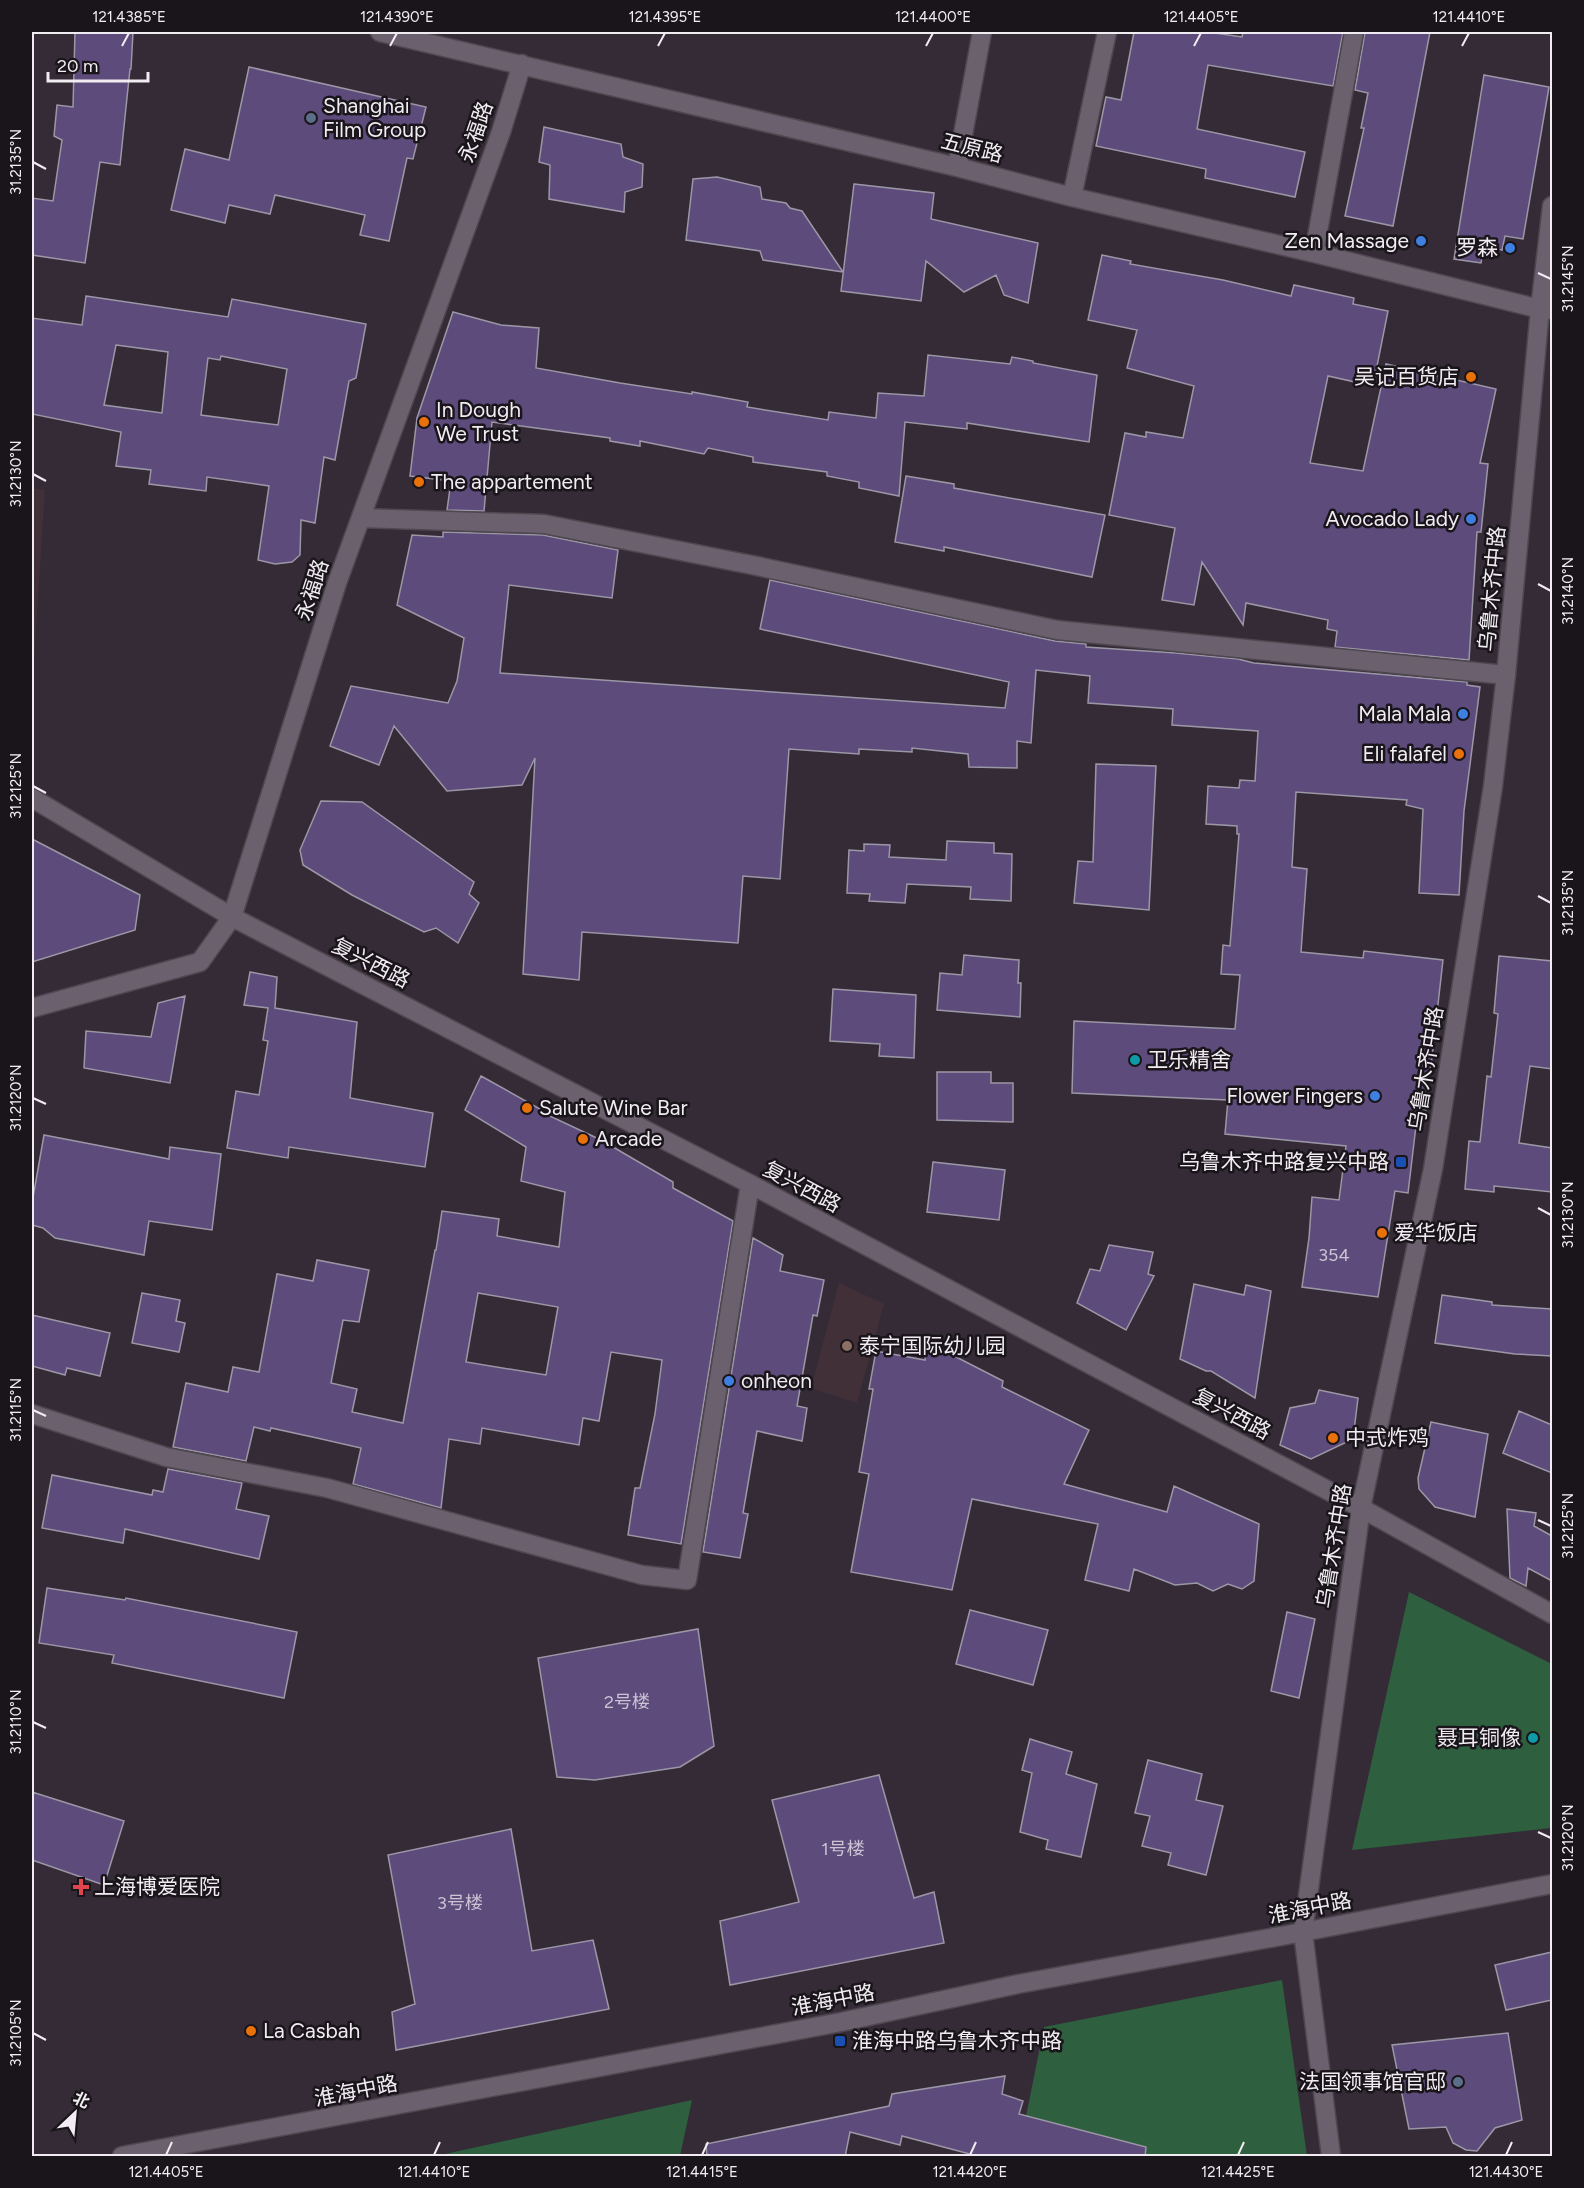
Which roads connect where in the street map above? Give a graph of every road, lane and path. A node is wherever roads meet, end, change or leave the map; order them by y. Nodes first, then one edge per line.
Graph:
1 (380, 32) edge
2 (982, 32) edge
3 (1107, 32) edge
4 (1354, 32) edge
5 (522, 64) junction
6 (957, 167) junction
7 (1072, 197) junction
8 (1552, 206) edge
9 (1314, 253) junction
10 (1546, 310) edge
11 (361, 518) junction
12 (1506, 675) junction
13 (32, 798) edge
14 (232, 916) junction
15 (32, 1008) edge
16 (750, 1184) junction
17 (32, 1414) edge
18 (1361, 1508) junction
19 (1552, 1614) edge
20 (1552, 1884) edge
21 (1303, 1932) junction
22 (122, 2157) edge
23 (1331, 2157) edge

1 - 5 street, 五原路
2 - 6 street
3 - 7 street
4 - 9 street
5 - 6 street, 五原路
5 - 11 street, 永福路
6 - 7 street, 五原路
7 - 9 street, 五原路
8 - 10 street, 乌鲁木齐中路
9 - 10 street, 五原路
10 - 12 street, 乌鲁木齐中路
11 - 12 street
11 - 14 street, 永福路
12 - 18 street, 乌鲁木齐中路
13 - 14 street, 复兴西路
14 - 15 street, 永福路
14 - 16 street, 复兴西路
16 - 17 street
16 - 18 street, 复兴西路
18 - 19 street, 复兴西路
18 - 21 street, 乌鲁木齐中路
20 - 21 street, 淮海中路
21 - 22 street, 淮海中路
21 - 23 street, 乌鲁木齐中路

